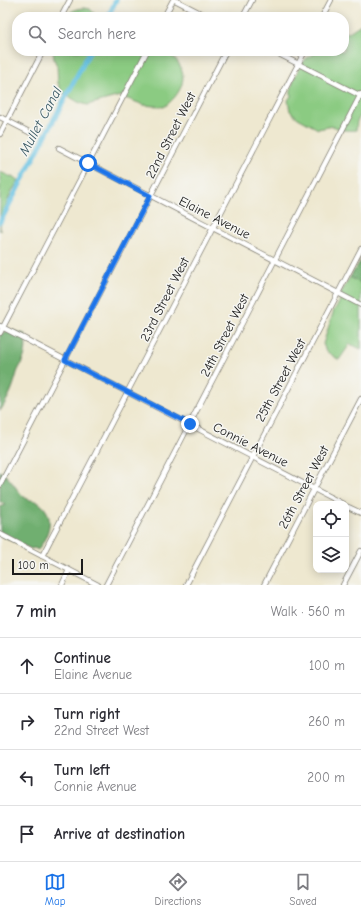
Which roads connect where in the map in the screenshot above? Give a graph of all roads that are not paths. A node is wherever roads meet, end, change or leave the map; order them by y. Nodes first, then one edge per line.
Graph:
1 (70, 0) edge
2 (174, 0) edge
3 (252, 0) edge
4 (331, 0) edge
5 (64, 12) edge
6 (167, 12) edge
7 (198, 12) edge
8 (246, 12) edge
9 (325, 12) edge
10 (40, 56) edge
11 (144, 56) edge
12 (223, 56) edge
13 (283, 56) edge
14 (302, 56) edge
15 (298, 64) junction
16 (361, 96) edge
17 (0, 117) edge
18 (7, 121) junction
19 (31, 133) dead end
20 (0, 134) edge
21 (59, 148) dead end
22 (88, 163) junction
23 (150, 196) junction
24 (213, 228) junction
25 (361, 248) edge
26 (275, 260) junction
27 (338, 293) junction
28 (361, 305) edge
29 (2, 326) edge
30 (0, 333) edge
31 (65, 360) junction
32 (128, 392) junction
33 (361, 399) edge
34 (190, 424) junction
35 (252, 457) junction
36 (0, 485) edge
37 (314, 489) junction
38 (337, 501) edge
39 (349, 507) edge
40 (361, 513) edge
41 (0, 534) edge
42 (361, 551) edge
43 (42, 556) junction
44 (69, 570) junction
45 (62, 585) edge
46 (98, 585) edge
47 (106, 585) edge
48 (186, 585) edge
49 (264, 585) edge
50 (343, 585) edge

1 - 5 street
2 - 6 street
2 - 7 street
3 - 8 street
4 - 9 street
10 - 18 street
11 - 22 street
12 - 23 street, 22nd Street West
13 - 15 street
14 - 15 street, 23rd Street West
15 - 16 street
15 - 24 street, 23rd Street West
16 - 26 street, 24th Street West
17 - 18 street
18 - 19 street
18 - 20 street
21 - 22 street, Elaine Avenue
22 - 23 street, Elaine Avenue
22 - 29 street
23 - 24 street, Elaine Avenue
23 - 31 street, 22nd Street West
24 - 26 street, Elaine Avenue
24 - 32 street, 23rd Street West
25 - 27 street, 25th Street West
26 - 27 street, Elaine Avenue
26 - 34 street, 24th Street West
27 - 28 street, Elaine Avenue
27 - 35 street, 25th Street West
29 - 30 street
29 - 31 street, Connie Avenue
31 - 32 street, Connie Avenue
31 - 36 street, 22nd Street West
32 - 34 street, Connie Avenue
32 - 43 street, 23rd Street West
33 - 37 street, 26th Street West
34 - 35 street, Connie Avenue
34 - 47 street, 24th Street West
35 - 37 street, Connie Avenue
35 - 48 street, 25th Street West
37 - 38 street, Connie Avenue
37 - 49 street, 26th Street West
39 - 40 street
41 - 43 street
42 - 50 street
43 - 44 street
44 - 45 street
44 - 46 street

